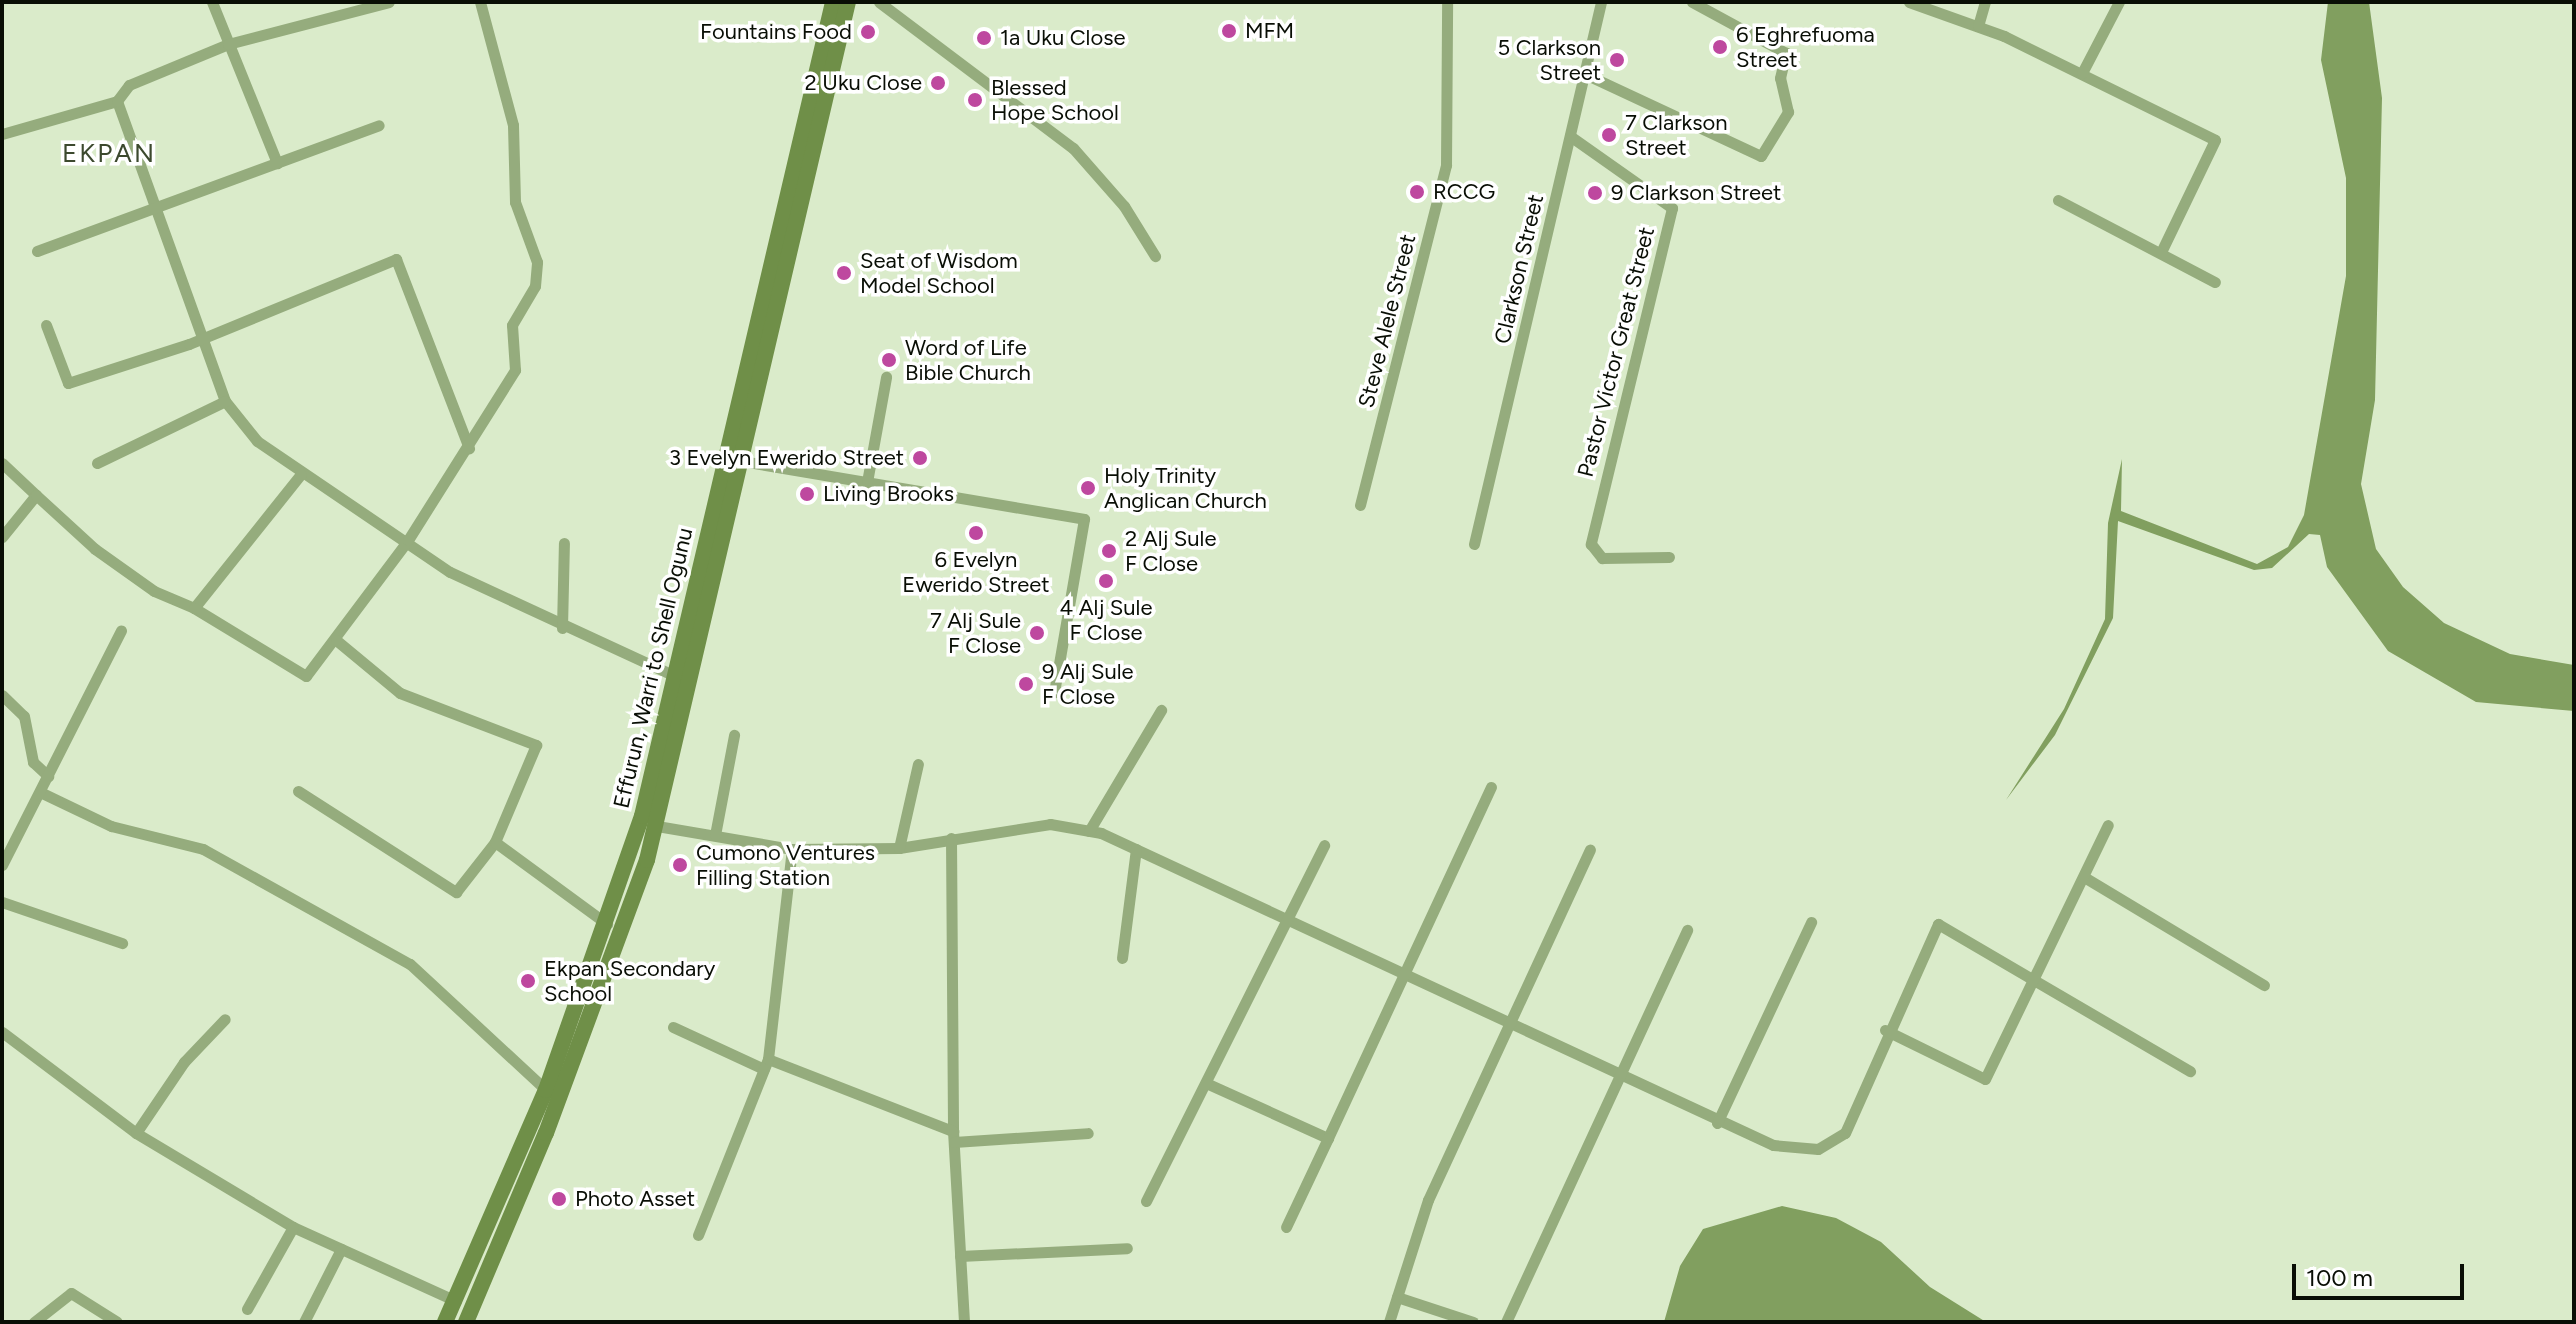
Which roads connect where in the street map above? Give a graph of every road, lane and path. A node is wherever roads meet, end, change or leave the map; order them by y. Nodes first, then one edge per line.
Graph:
1 (212, 2) edge
2 (389, 2) edge
3 (480, 2) edge
4 (833, 2) edge
5 (848, 2) edge
6 (879, 2) edge
7 (1447, 2) edge
8 (1601, 2) edge
9 (1692, 2) edge
10 (1909, 2) edge
11 (1985, 2) edge
12 (2119, 2) edge
13 (1978, 26) junction
14 (228, 44) junction
15 (2082, 73) junction
16 (1585, 74) junction
17 (117, 101) junction
18 (379, 125) dead end
19 (2, 134) edge
20 (1570, 136) junction
21 (277, 163) junction
22 (2058, 200) dead end
23 (156, 210) junction
24 (2162, 250) junction
25 (37, 251) dead end
26 (1155, 256) dead end
27 (2215, 282) dead end
28 (46, 325) dead end
29 (202, 333) junction
30 (886, 377) dead end
31 (225, 401) junction
32 (735, 405) junction
33 (754, 410) junction
34 (469, 448) junction
35 (742, 461) junction
36 (2, 463) edge
37 (97, 463) dead end
38 (301, 474) junction
39 (867, 482) junction
40 (36, 495) junction
41 (1360, 505) dead end
42 (2, 537) edge
43 (408, 540) junction
44 (564, 543) dead end
45 (1474, 544) dead end
46 (1669, 557) dead end
47 (194, 608) junction
48 (562, 628) junction
49 (121, 630) dead end
50 (336, 640) junction
51 (673, 675) junction
52 (1054, 692) dead end
53 (2, 695) edge
54 (1161, 710) dead end
55 (734, 735) dead end
56 (918, 764) dead end
57 (48, 776) junction
58 (1491, 787) dead end
59 (298, 791) dead end
60 (40, 792) junction
61 (2108, 825) dead end
62 (657, 826) junction
63 (1089, 831) junction
64 (715, 835) junction
65 (951, 838) junction
66 (495, 842) junction
67 (1324, 845) dead end
68 (899, 848) junction
69 (792, 849) junction
70 (1136, 849) junction
71 (1590, 850) dead end
72 (2, 865) edge
73 (2084, 877) junction
74 (2, 902) edge
75 (1287, 920) junction
76 (1811, 922) dead end
77 (607, 924) junction
78 (1687, 930) dead end
79 (122, 943) dead end
80 (1122, 958) dead end
81 (1404, 976) junction
82 (2037, 978) junction
83 (2264, 985) dead end
84 (225, 1019) dead end
85 (1510, 1026) junction
86 (673, 1027) dead end
87 (1885, 1030) junction
88 (2, 1032) edge
89 (766, 1064) junction
90 (2190, 1071) dead end
91 (1618, 1077) junction
92 (1206, 1083) junction
93 (546, 1090) junction
94 (1717, 1123) junction
95 (136, 1133) junction
96 (1088, 1133) dead end
97 (953, 1136) junction
98 (1328, 1138) junction
99 (1146, 1201) dead end
100 (293, 1227) junction
101 (1286, 1227) dead end
102 (698, 1235) dead end
103 (1127, 1248) dead end
104 (341, 1249) junction
105 (960, 1256) junction
106 (1397, 1297) junction
107 (456, 1301) junction
108 (247, 1309) dead end
109 (964, 1320) dead end
110 (34, 1322) edge
111 (117, 1322) edge
112 (304, 1322) edge
113 (445, 1322) edge
114 (466, 1322) edge
115 (1389, 1322) edge
116 (1473, 1322) edge
117 (1506, 1322) edge

1 - 14 street
2 - 14 street
3 - 34 street
4 - 32 main road, Effurun, Warri to Shell Ogunu
5 - 33 main road, Effurun, Warri to Shell Ogunu
6 - 26 street
7 - 41 street, Steve Alele Street
8 - 16 street, Clarkson Street
9 - 16 street
10 - 13 street
11 - 13 street
12 - 15 street
13 - 15 street
14 - 17 street
14 - 21 street
15 - 24 street
16 - 20 street, Clarkson Street
17 - 19 street
17 - 23 street
18 - 21 street
20 - 45 street, Clarkson Street
20 - 46 street, Pastor Victor Great Street
21 - 23 street
22 - 24 street
23 - 25 street
23 - 29 street
24 - 27 street
28 - 29 street
29 - 31 street
29 - 34 street
30 - 39 street
31 - 37 street
31 - 38 street
32 - 33 main road
32 - 51 main road, Effurun, Warri to Shell Ogunu
33 - 35 main road, Effurun, Warri to Shell Ogunu
34 - 43 street
35 - 39 street
35 - 62 main road, Effurun, Warri to Shell Ogunu
36 - 40 street
38 - 43 street
38 - 47 street
39 - 52 street
40 - 42 street
40 - 47 street
43 - 48 street
43 - 50 street
44 - 48 street
47 - 50 street
48 - 51 street
49 - 57 street
50 - 66 street
51 - 77 main road, Effurun, Warri to Shell Ogunu
53 - 57 street
54 - 63 street
55 - 64 street
56 - 68 street
57 - 60 street
58 - 81 street
59 - 66 street
60 - 72 street
60 - 93 street
61 - 73 street
62 - 64 street
62 - 114 main road, Effurun, Warri to Shell Ogunu
63 - 65 street
63 - 70 street
64 - 69 street
65 - 68 street
65 - 97 street
66 - 77 street
67 - 75 street
68 - 69 street
69 - 89 street
70 - 75 street
70 - 80 street
71 - 85 street
73 - 82 street
73 - 83 street
74 - 79 street
75 - 81 street
75 - 92 street
76 - 94 street
77 - 93 main road, Effurun, Warri to Shell Ogunu
78 - 91 street
81 - 85 street
81 - 98 street
82 - 87 street
82 - 87 street
82 - 90 street
84 - 95 street
85 - 91 street
85 - 106 street
86 - 89 street
87 - 94 street
88 - 95 street
89 - 97 street
89 - 102 street
91 - 94 street
91 - 117 street
92 - 98 street
92 - 99 street
93 - 107 main road, Effurun, Warri to Shell Ogunu
95 - 100 street
96 - 97 street
97 - 105 street
98 - 101 street
100 - 104 street
100 - 108 street
103 - 105 street
104 - 107 street
104 - 112 street
105 - 109 street
106 - 115 street
106 - 116 street
107 - 113 main road, Effurun, Warri to Shell Ogunu
110 - 111 street

